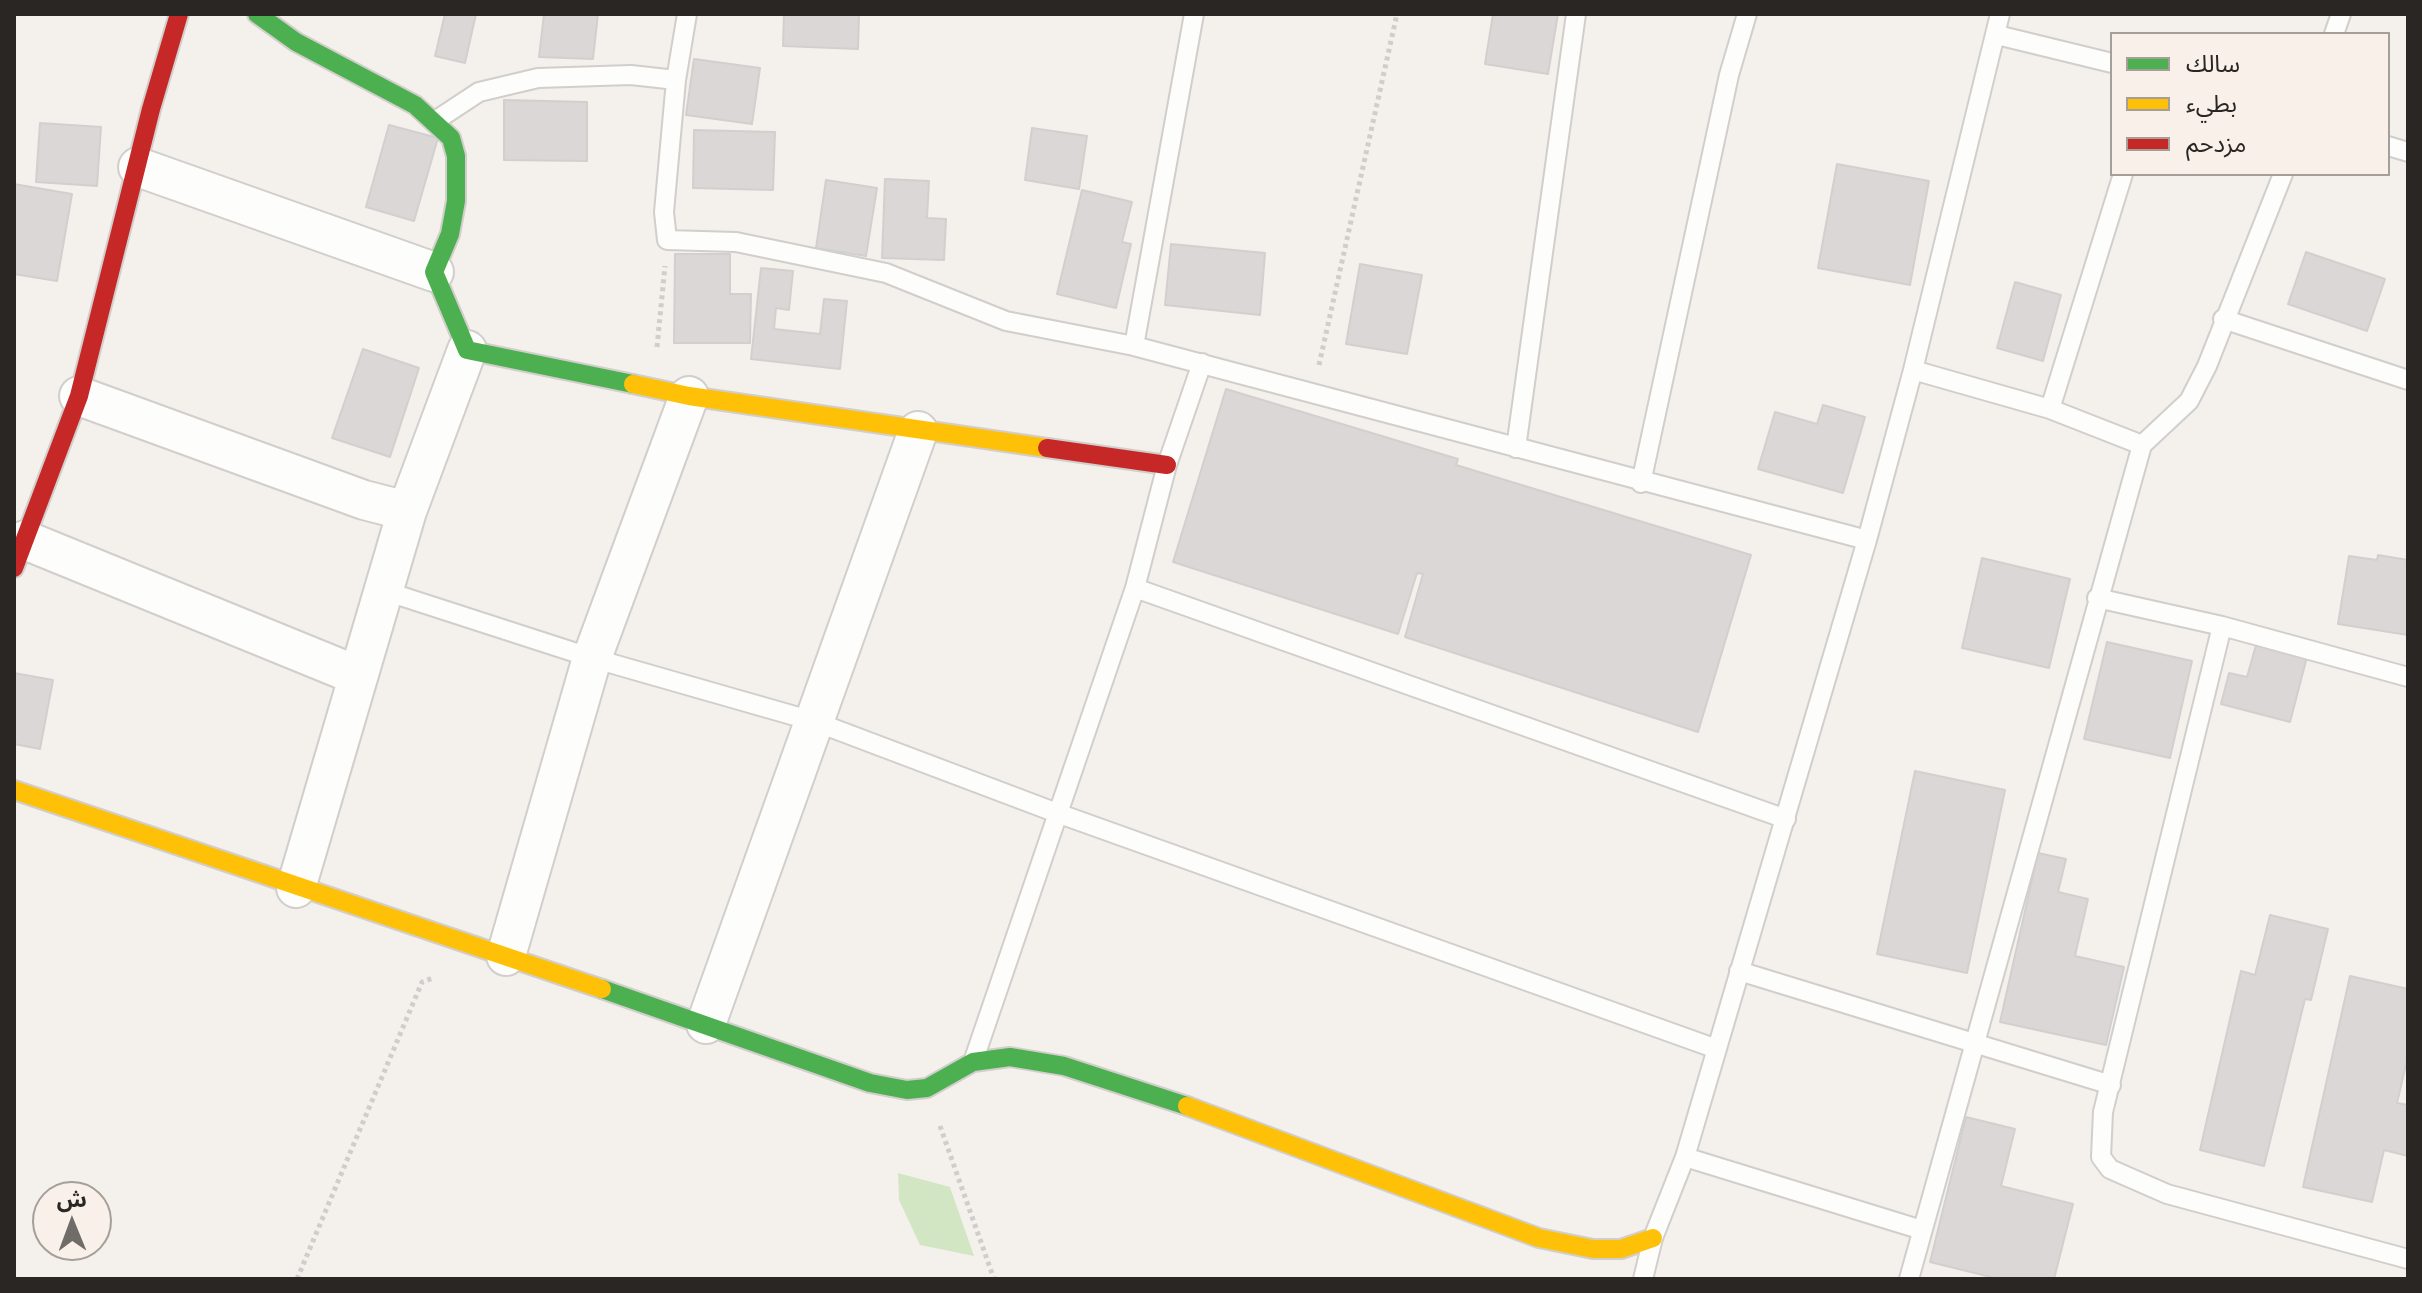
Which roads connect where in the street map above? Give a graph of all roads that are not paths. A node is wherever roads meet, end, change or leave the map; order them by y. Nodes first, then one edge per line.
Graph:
1 (179, 14) edge
2 (257, 14) edge
3 (687, 14) edge
4 (1194, 14) edge
5 (1576, 14) edge
6 (1747, 14) edge
7 (2000, 14) edge
8 (1997, 35) junction
9 (2110, 63) edge
10 (676, 80) junction
11 (435, 121) junction
12 (138, 167) junction
13 (2122, 176) edge
14 (2282, 176) edge
15 (434, 272) junction
16 (2223, 319) junction
17 (1134, 346) junction
18 (467, 350) junction
19 (1202, 363) junction
20 (1913, 370) junction
21 (2408, 380) edge
22 (671, 392) junction
23 (79, 396) junction
24 (2050, 409) junction
25 (918, 431) junction
26 (2142, 445) junction
27 (1516, 448) junction
28 (1167, 465) junction
29 (1641, 483) junction
30 (407, 511) junction
31 (1867, 540) junction
32 (20, 554) edge
33 (1135, 588) junction
34 (385, 591) junction
35 (2097, 598) junction
36 (2222, 626) junction
37 (592, 658) junction
38 (356, 675) junction
39 (2408, 677) edge
40 (816, 722) junction
41 (14, 790) edge
42 (1057, 813) junction
43 (1786, 819) junction
44 (296, 888) junction
45 (506, 956) junction
46 (1739, 971) junction
47 (706, 1024) junction
48 (1975, 1044) junction
49 (1714, 1048) junction
50 (973, 1062) junction
51 (2111, 1085) junction
52 (1685, 1157) junction
53 (1922, 1230) junction
54 (1653, 1238) junction
55 (2408, 1259) edge
56 (1643, 1279) edge
57 (1909, 1279) edge

1 - 12 street
2 - 11 street
3 - 10 lane
4 - 17 lane
5 - 27 lane
6 - 29 lane
7 - 8 lane
8 - 9 lane
8 - 20 lane
10 - 11 lane
10 - 17 lane
11 - 15 street
12 - 15 street
12 - 23 street
13 - 24 lane
14 - 16 lane
15 - 18 street
16 - 21 lane
16 - 26 lane
17 - 19 lane
18 - 22 street
18 - 30 street
19 - 27 lane
19 - 28 lane
20 - 24 lane
20 - 31 lane
22 - 25 street
22 - 37 street
23 - 30 street
23 - 32 street
24 - 26 lane
25 - 28 street
25 - 40 street
26 - 35 lane
27 - 29 lane
28 - 33 lane
29 - 31 lane
30 - 34 street
31 - 43 lane
32 - 38 street
33 - 42 lane
33 - 43 lane
34 - 37 lane
34 - 38 street
35 - 36 lane
35 - 48 lane
36 - 39 lane
36 - 51 lane
37 - 40 lane
37 - 45 street
38 - 44 street
40 - 42 lane
40 - 47 street
41 - 44 street
42 - 49 lane
42 - 50 lane
43 - 46 lane
44 - 45 street
45 - 47 street
46 - 48 lane
46 - 49 lane
47 - 50 street
48 - 51 lane
48 - 53 lane
49 - 52 lane
50 - 54 street
51 - 55 lane
52 - 53 lane
52 - 54 lane
53 - 57 lane
54 - 56 lane

